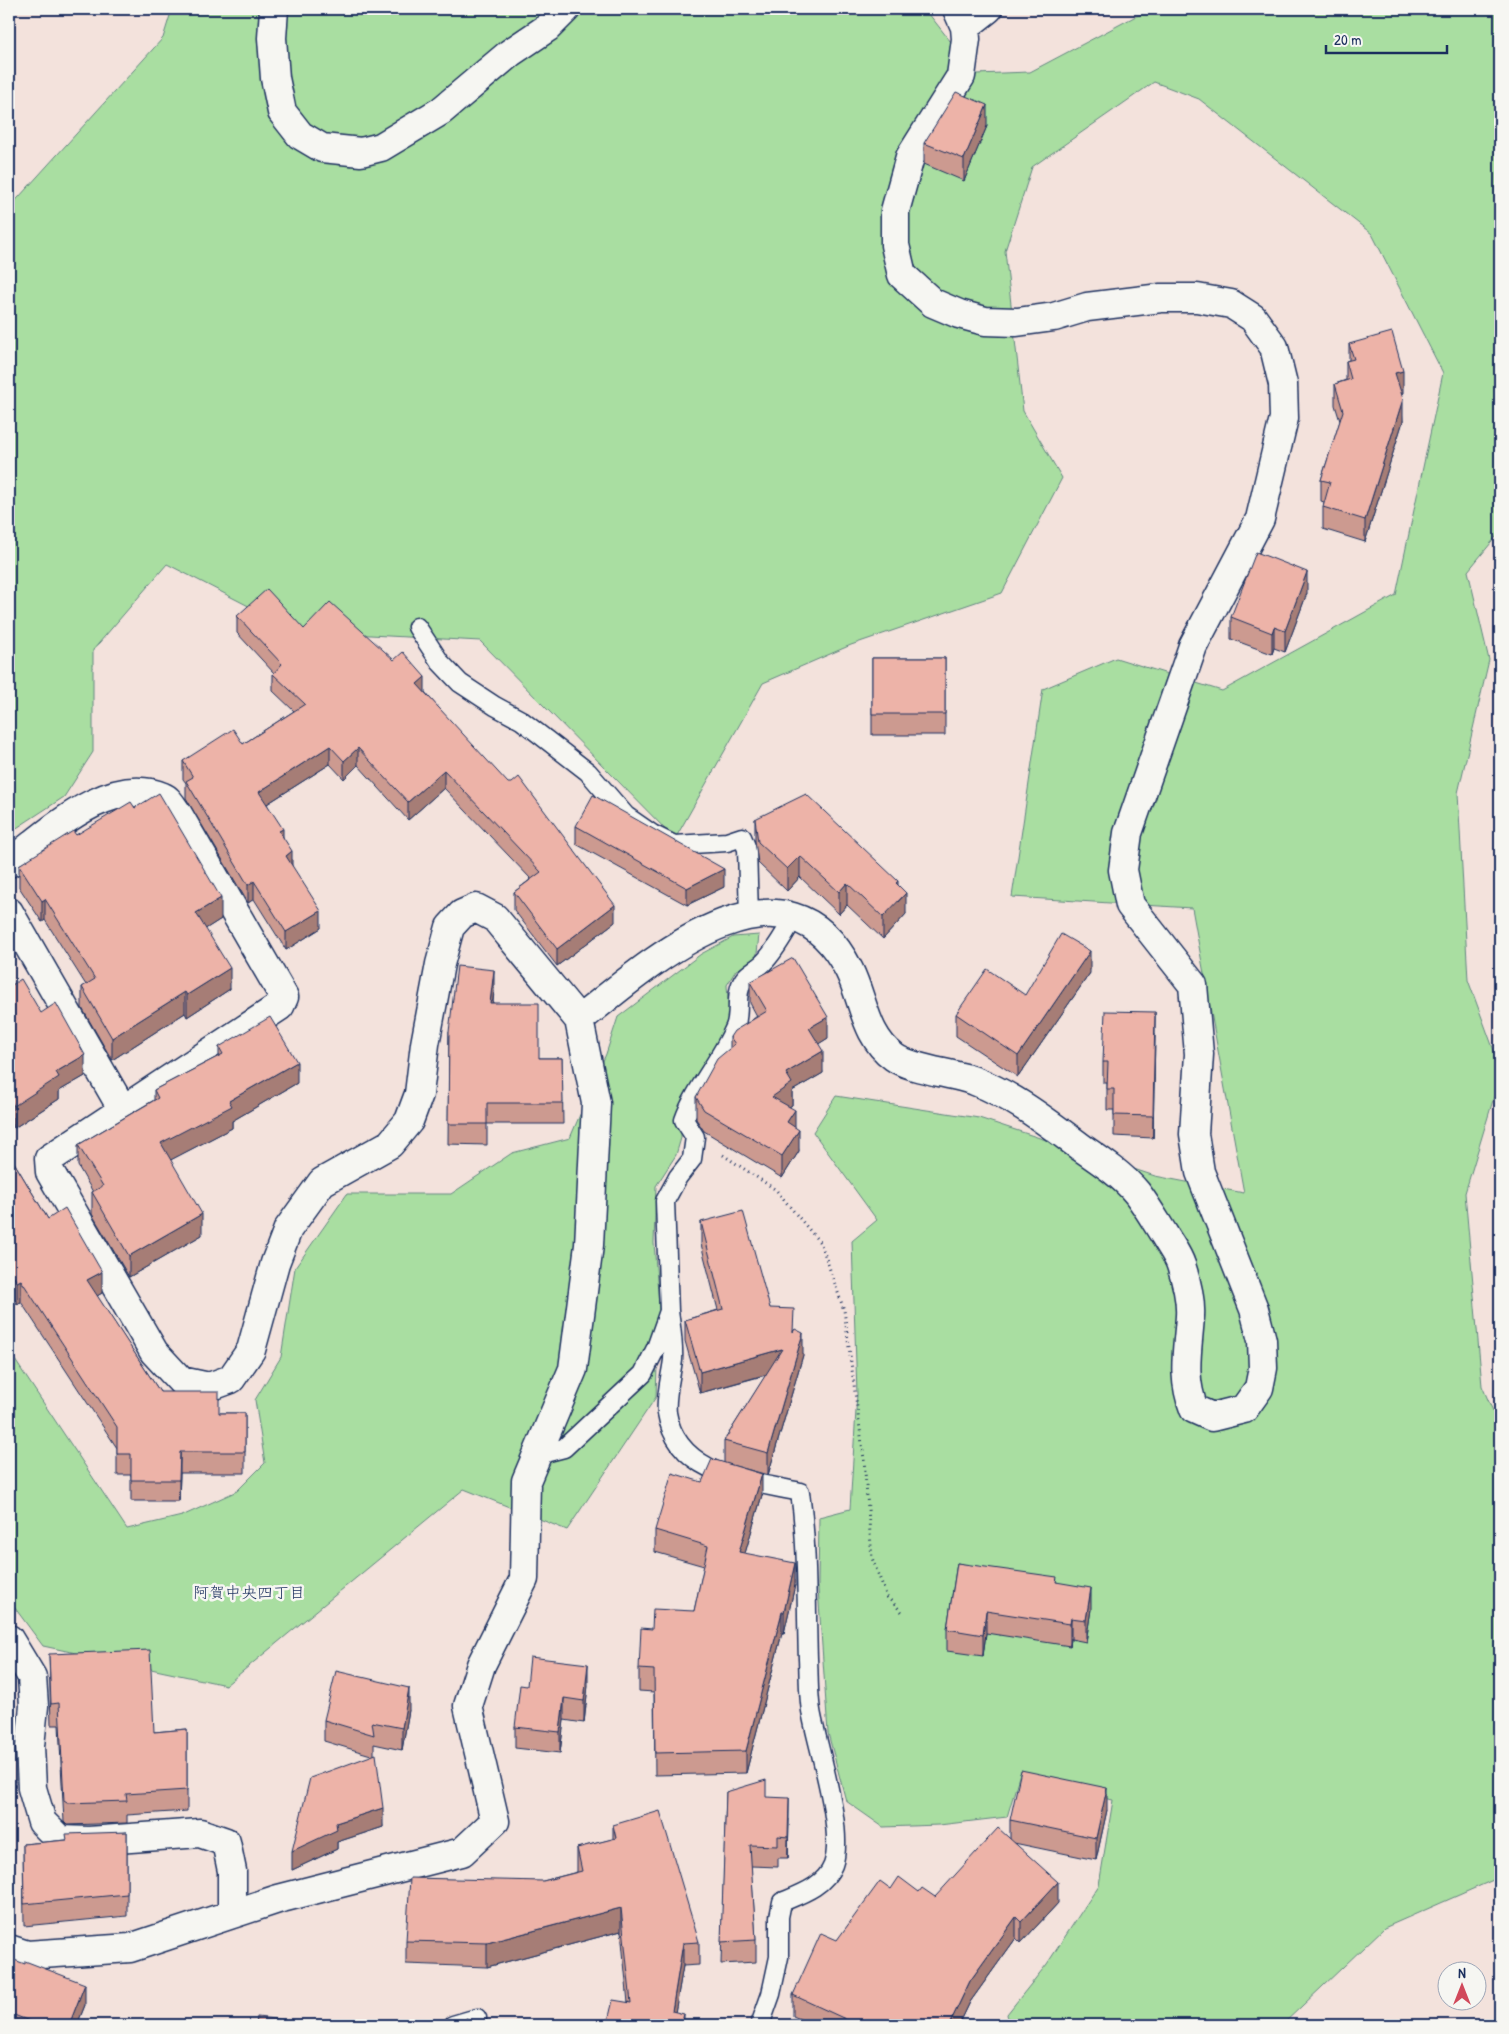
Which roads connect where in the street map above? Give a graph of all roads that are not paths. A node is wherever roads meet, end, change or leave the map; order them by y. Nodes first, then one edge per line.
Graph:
1 (274, 9) edge
2 (566, 9) edge
3 (988, 9) edge
4 (961, 18) edge
5 (417, 627) dead end
6 (9, 863) edge
7 (9, 912) edge
8 (749, 915) junction
9 (794, 918) junction
10 (580, 1020) junction
11 (123, 1110) junction
12 (669, 1311) junction
13 (537, 1455) junction
14 (9, 1639) edge
15 (232, 1914) junction
16 (9, 1949) edge
17 (477, 2018) dead end
18 (453, 2025) edge
19 (760, 2025) edge

1 - 2 street
3 - 4 street
4 - 9 street
5 - 8 lane
6 - 11 street
7 - 11 street
8 - 9 street
8 - 10 street
9 - 12 lane
10 - 11 street
10 - 13 street
12 - 13 lane
12 - 19 lane
13 - 15 street
14 - 15 street
15 - 16 street
17 - 18 lane

